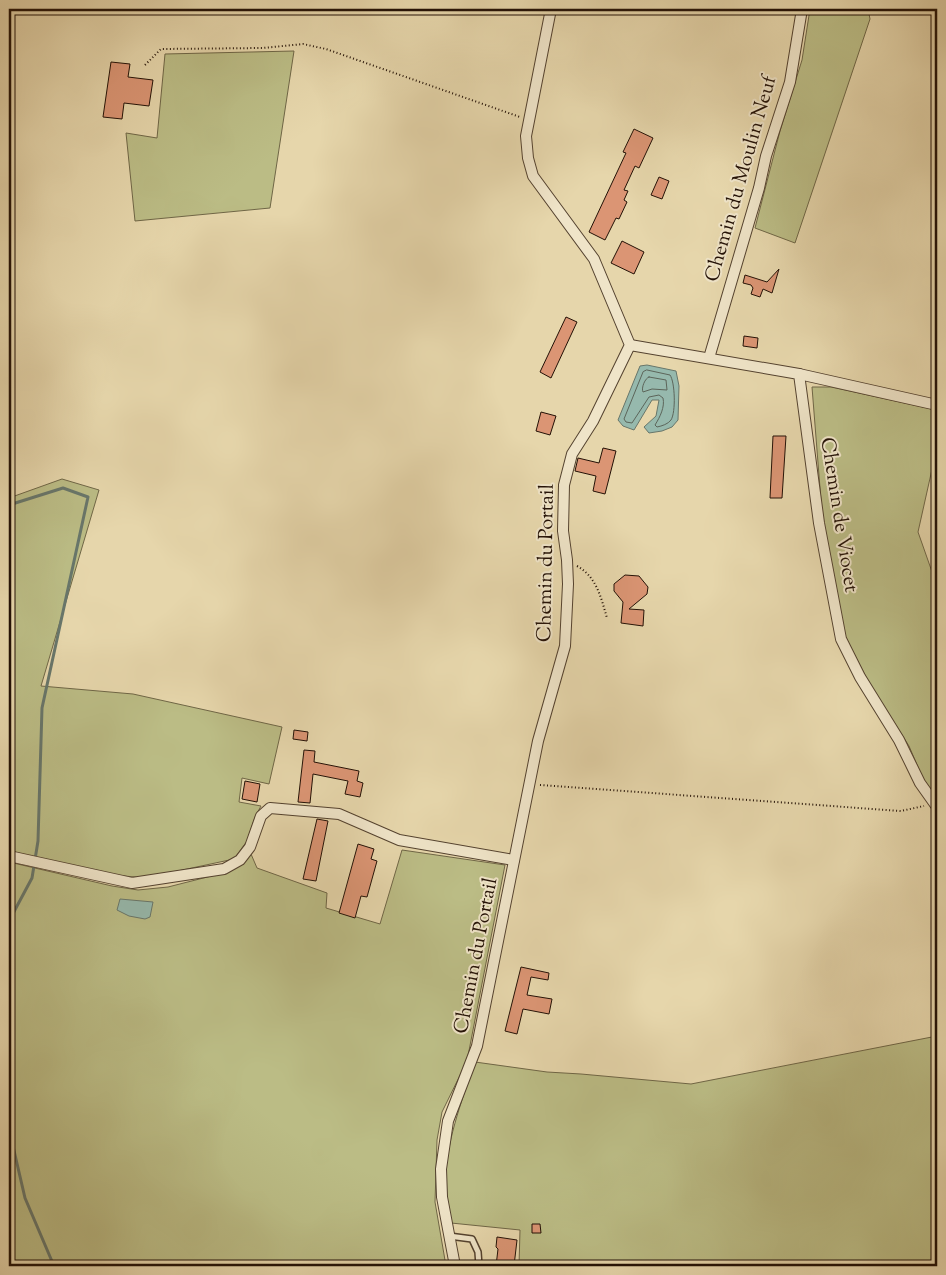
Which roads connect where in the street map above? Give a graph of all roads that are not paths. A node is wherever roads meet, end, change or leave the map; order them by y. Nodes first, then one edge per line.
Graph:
1 (551, 9) edge
2 (802, 9) edge
3 (630, 345) junction
4 (709, 358) junction
5 (799, 374) junction
6 (937, 405) edge
7 (936, 805) edge
8 (9, 856) edge
9 (514, 860) junction
10 (449, 1236) junction
11 (455, 1266) edge
12 (478, 1266) edge

1 - 3 street
2 - 4 street, Chemin du Moulin Neuf
3 - 4 street
3 - 9 street, Chemin du Portail
4 - 5 street
5 - 6 street
5 - 7 street, Chemin de Viocet
8 - 9 street
9 - 10 street, Chemin du Portail
10 - 11 street, Chemin du Portail
10 - 12 lane

